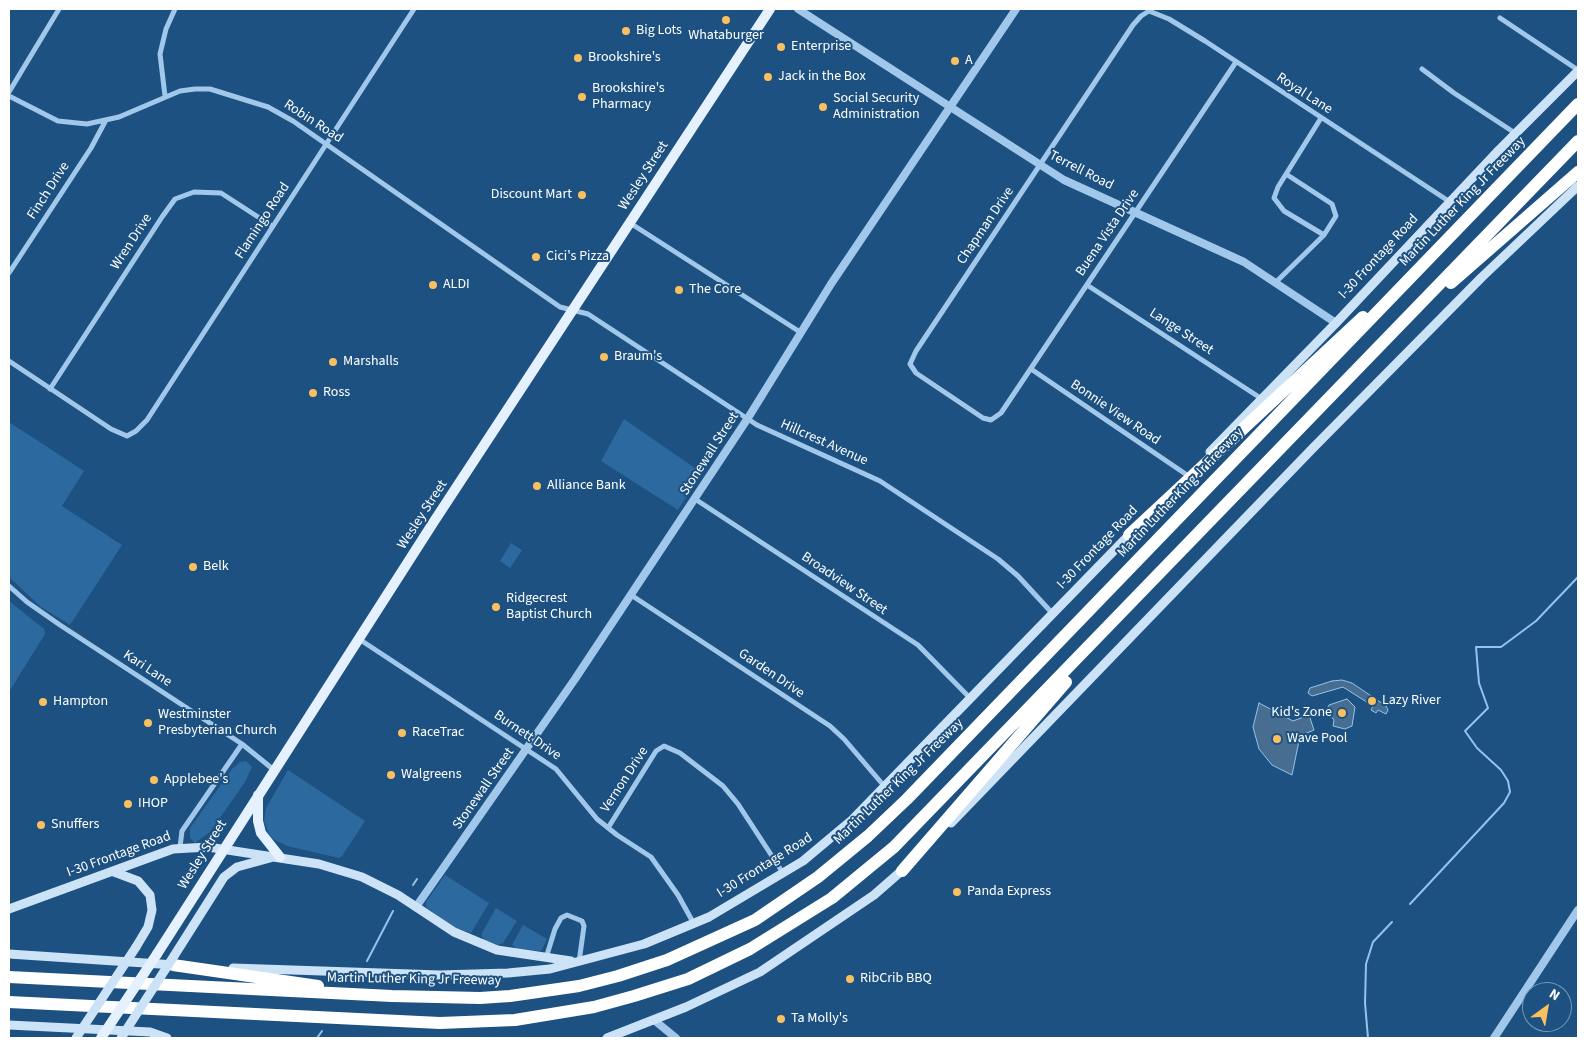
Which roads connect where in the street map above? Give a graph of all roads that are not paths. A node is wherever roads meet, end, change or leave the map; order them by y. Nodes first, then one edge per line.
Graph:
1 (59, 9) edge
2 (175, 9) edge
3 (414, 9) edge
4 (770, 9) edge
5 (798, 9) edge
6 (1016, 9) edge
7 (1145, 13) joint
8 (1500, 18) dead end
9 (1236, 62) junction
10 (1422, 68) dead end
11 (1578, 70) edge
12 (9, 94) edge
13 (165, 96) junction
14 (1578, 104) edge
15 (950, 107) junction
16 (1321, 118) junction
17 (106, 120) junction
18 (1515, 134) junction
19 (1578, 141) edge
20 (326, 144) junction
21 (1041, 165) junction
22 (1578, 172) edge
23 (1286, 174) junction
24 (1578, 186) edge
25 (1450, 202) junction
26 (1136, 212) junction
27 (630, 222) junction
28 (272, 226) junction
29 (1324, 235) junction
30 (1444, 244) junction
31 (9, 273) edge
32 (1275, 283) junction
33 (1087, 285) junction
34 (574, 310) junction
35 (1336, 323) junction
36 (800, 332) junction
37 (1385, 341) junction
38 (9, 361) edge
39 (1031, 369) junction
40 (50, 389) junction
41 (1262, 399) junction
42 (998, 416) joint
43 (748, 418) junction
44 (1187, 475) junction
45 (695, 499) junction
46 (1129, 535) junction
47 (9, 586) edge
48 (1146, 588) junction
49 (631, 595) junction
50 (1053, 614) junction
51 (359, 639) junction
52 (971, 700) junction
53 (242, 744) junction
54 (527, 748) junction
55 (274, 770) junction
56 (885, 788) junction
57 (258, 794) junction
58 (608, 828) junction
59 (180, 847) junction
60 (223, 848) junction
61 (280, 857) junction
62 (902, 871) junction
63 (114, 872) junction
64 (783, 874) junction
65 (416, 907) junction
66 (9, 909) edge
67 (1578, 910) edge
68 (694, 924) junction
69 (9, 954) edge
70 (546, 959) junction
71 (174, 960) junction
72 (579, 962) junction
73 (9, 977) edge
74 (392, 996) junction
75 (9, 1002) edge
76 (654, 1020) junction
77 (9, 1025) edge
78 (76, 1038) edge
79 (101, 1038) edge
80 (121, 1038) edge
81 (166, 1038) edge
82 (607, 1038) edge
83 (676, 1038) edge
84 (1494, 1038) edge

1 - 12 street
2 - 13 street
3 - 20 street, Flamingo Road
4 - 27 main road, Wesley Street
5 - 15 street, Terrell Road
6 - 15 street, Stonewall Street
7 - 9 street, Royal Lane
7 - 21 street, Chapman Drive
8 - 11 street
9 - 16 street, Royal Lane
9 - 26 street, Buena Vista Drive
10 - 18 street
11 - 18 main road, I-30 Frontage Road
12 - 17 street, Robin Road
13 - 17 street, Robin Road
13 - 20 street, Robin Road
14 - 30 highway, Martin Luther King Jr Freeway
15 - 21 street, Terrell Road
15 - 36 street, Stonewall Street
16 - 23 street
16 - 25 street, Royal Lane
17 - 31 street, Finch Drive
18 - 25 main road, I-30 Frontage Road
19 - 37 highway
20 - 28 street, Flamingo Road
20 - 34 street, Robin Road
21 - 26 street, Terrell Road
21 - 42 street, Chapman Drive
22 - 37 highway
23 - 29 street
23 - 29 street
24 - 62 main road
25 - 35 main road, I-30 Frontage Road
26 - 32 street, Terrell Road
26 - 33 street, Buena Vista Drive
27 - 34 main road, Wesley Street
27 - 36 street
28 - 40 street, Wren Drive
28 - 40 street, Flamingo Road
29 - 32 street
30 - 46 highway
30 - 74 highway, Martin Luther King Jr Freeway
32 - 35 street, Terrell Road
33 - 39 street, Buena Vista Drive
33 - 41 street, Lange Street
34 - 43 street, Hillcrest Avenue
34 - 51 main road, Wesley Street
35 - 41 main road, I-30 Frontage Road
36 - 43 street, Stonewall Street
37 - 48 highway
38 - 40 street
39 - 42 street, Buena Vista Drive
39 - 44 street, Bonnie View Road
41 - 44 main road, I-30 Frontage Road
43 - 45 street, Stonewall Street
43 - 50 street, Hillcrest Avenue
44 - 46 main road, I-30 Frontage Road
45 - 49 street, Stonewall Street
45 - 52 street, Broadview Street
46 - 50 main road, I-30 Frontage Road
47 - 53 street, Kari Lane
48 - 62 highway
48 - 75 highway
49 - 54 street, Stonewall Street
49 - 56 street, Garden Drive
50 - 52 main road, I-30 Frontage Road
51 - 54 street, Burnett Drive
51 - 55 main road, Wesley Street
52 - 56 main road, I-30 Frontage Road
53 - 55 street, Kari Lane
53 - 59 street
54 - 58 street, Burnett Drive
54 - 65 street, Stonewall Street
55 - 57 main road, Wesley Street
56 - 64 main road, I-30 Frontage Road
57 - 60 main road, Wesley Street
57 - 61 main road
58 - 64 street, Vernon Drive
58 - 68 street, Burnett Drive
59 - 60 main road, I-30 Frontage Road
59 - 63 main road, I-30 Frontage Road
60 - 61 main road, I-30 Frontage Road
60 - 79 main road, Wesley Street, bridge
61 - 65 main road, I-30 Frontage Road
61 - 71 main road
62 - 76 main road
63 - 66 main road, I-30 Frontage Road
63 - 78 main road, bridge
64 - 68 main road, I-30 Frontage Road
65 - 70 main road, I-30 Frontage Road
67 - 84 street
68 - 72 main road, I-30 Frontage Road
69 - 71 main road, I-30 Frontage Road
70 - 72 main road, I-30 Frontage Road
70 - 72 street
71 - 72 main road, I-30 Frontage Road
71 - 74 highway
71 - 80 main road, bridge
73 - 74 highway, Martin Luther King Jr Freeway
76 - 82 main road
76 - 83 street
77 - 81 main road

